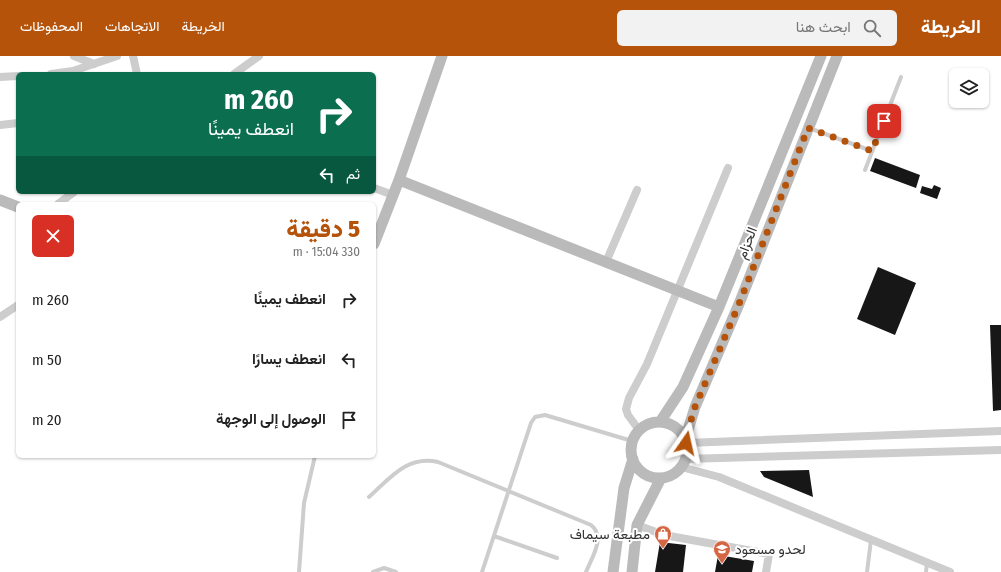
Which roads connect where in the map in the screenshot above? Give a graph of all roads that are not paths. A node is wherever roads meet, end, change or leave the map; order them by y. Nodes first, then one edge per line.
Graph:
1 (74, 56) edge
2 (117, 56) edge
3 (133, 56) edge
4 (259, 56) edge
5 (442, 56) edge
6 (821, 56) edge
7 (837, 56) edge
8 (94, 64) junction
9 (66, 72) edge
10 (137, 72) edge
11 (237, 72) edge
12 (16, 76) edge
13 (0, 77) edge
14 (901, 77) dead end
15 (16, 123) edge
16 (0, 125) edge
17 (808, 128) junction
18 (872, 151) junction
19 (728, 168) dead end
20 (865, 170) dead end
21 (399, 180) junction
22 (376, 189) edge
23 (637, 190) dead end
24 (71, 194) edge
25 (393, 195) junction
26 (0, 200) edge
27 (61, 202) edge
28 (16, 206) edge
29 (376, 239) edge
30 (606, 262) junction
31 (678, 290) junction
32 (721, 302) junction
33 (739, 304) junction
34 (16, 306) edge
35 (0, 317) edge
36 (660, 422) junction
37 (640, 430) junction
38 (1001, 431) edge
39 (632, 441) junction
40 (685, 441) junction
41 (1001, 450) edge
42 (315, 458) edge
43 (633, 459) junction
44 (683, 463) junction
45 (661, 478) junction
46 (509, 492) junction
47 (369, 497) dead end
48 (637, 525) junction
49 (494, 536) junction
50 (871, 539) junction
51 (557, 558) dead end
52 (927, 562) junction
53 (299, 572) edge
54 (373, 572) edge
55 (396, 572) edge
56 (482, 572) edge
57 (586, 572) edge
58 (613, 572) edge
59 (632, 572) edge
60 (766, 572) edge
61 (866, 572) edge
62 (926, 572) edge
63 (950, 572) edge

1 - 8 street
2 - 8 street
3 - 10 street
4 - 11 street
5 - 21 main road
6 - 32 main road, الحزام
7 - 17 main road, الحزام
8 - 9 street
12 - 13 street
14 - 18 lane
15 - 16 street
17 - 18 lane
17 - 33 main road, الحزام
18 - 20 lane
19 - 31 street
21 - 25 main road
21 - 30 main road
22 - 25 street
23 - 30 street
24 - 27 street
25 - 29 main road
26 - 28 main road
30 - 31 main road
31 - 32 main road
31 - 37 street
32 - 33 main road
32 - 36 main road, الحزام
33 - 40 main road, الحزام
34 - 35 street
36 - 37 main road
36 - 40 main road
37 - 39 main road
38 - 40 street
39 - 43 main road
39 - 46 lane
40 - 44 main road
41 - 44 street
42 - 53 lane
43 - 45 main road
43 - 58 main road
44 - 45 main road
44 - 50 street
45 - 48 main road
46 - 47 lane
46 - 49 lane
46 - 57 lane
48 - 59 main road
48 - 60 street
49 - 51 lane
49 - 56 lane
50 - 52 street
50 - 61 lane
52 - 62 lane
52 - 63 street
54 - 55 lane

